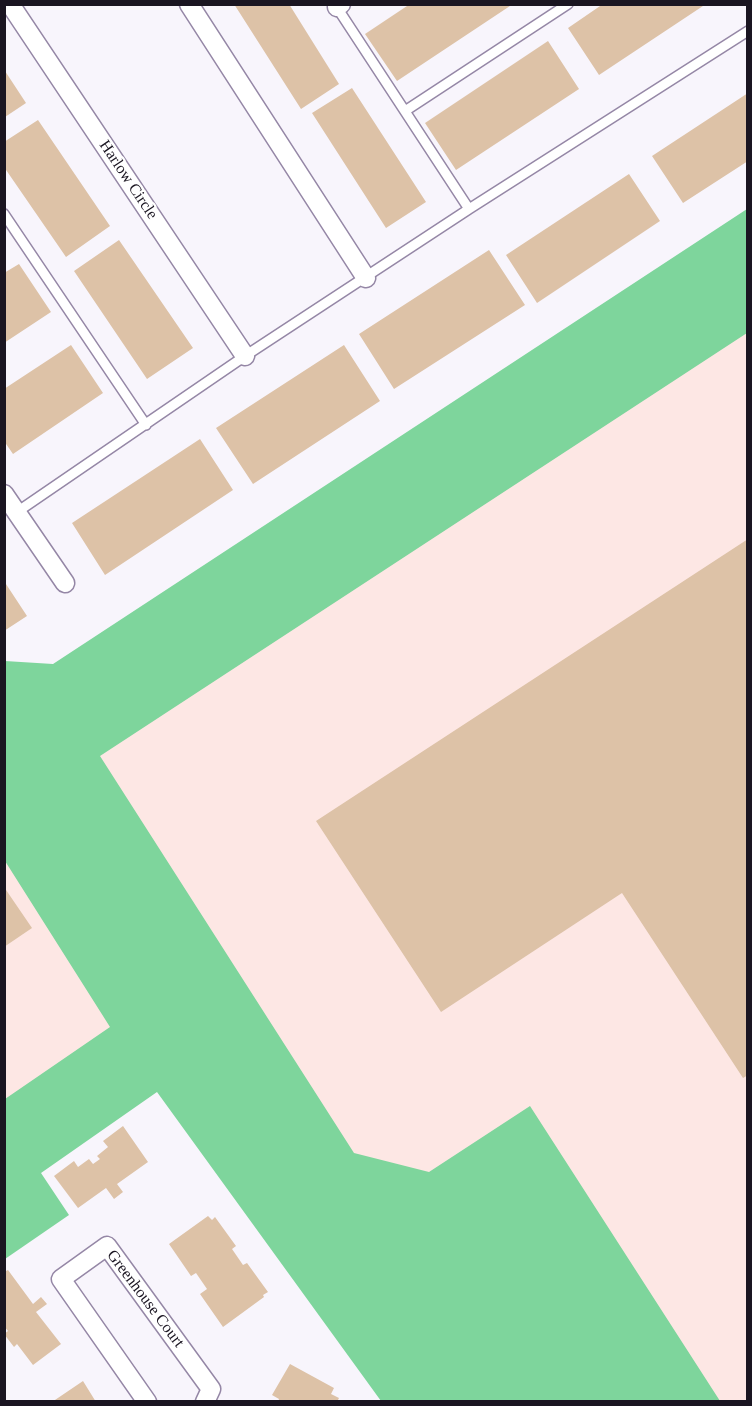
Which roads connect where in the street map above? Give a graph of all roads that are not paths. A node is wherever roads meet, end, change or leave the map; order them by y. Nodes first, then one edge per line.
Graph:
1 (10, 4) edge
2 (189, 4) edge
3 (568, 4) edge
4 (338, 5) edge
5 (747, 31) edge
6 (405, 111) junction
7 (469, 209) junction
8 (6, 220) edge
9 (366, 278) junction
10 (245, 356) junction
11 (146, 425) junction
12 (4, 494) edge
13 (17, 512) junction
14 (65, 583) dead end
15 (147, 1401) edge
16 (205, 1401) edge

1 - 10 street, Harlow Circle
2 - 9 street
3 - 6 lane
4 - 6 lane
5 - 7 lane
6 - 7 lane
7 - 9 lane
8 - 11 lane
9 - 10 lane
10 - 11 lane
11 - 13 lane
12 - 13 street
13 - 14 street
15 - 16 street, Greenhouse Court

